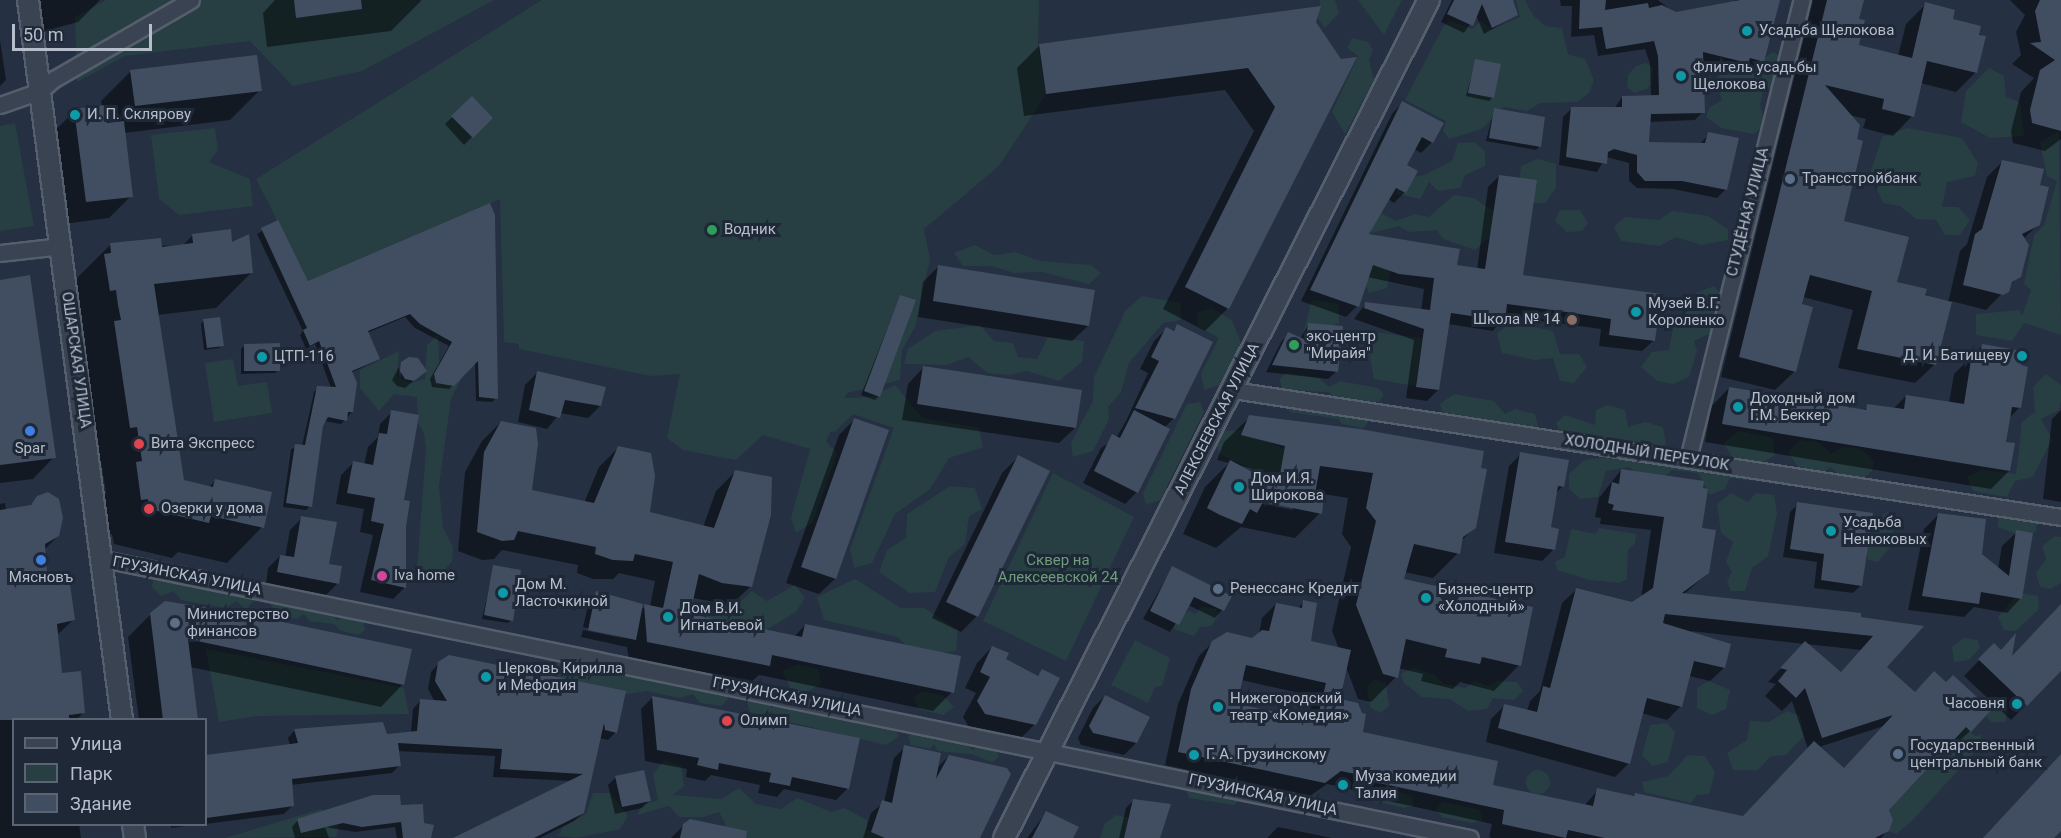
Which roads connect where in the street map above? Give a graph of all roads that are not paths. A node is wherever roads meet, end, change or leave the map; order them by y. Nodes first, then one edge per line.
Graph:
1 (28, 0) edge
2 (191, 0) edge
3 (1429, 0) edge
4 (1802, 0) edge
5 (40, 91) junction
6 (0, 105) edge
7 (61, 246) junction
8 (0, 253) edge
9 (1233, 390) junction
10 (1688, 459) junction
11 (2061, 517) edge
12 (103, 559) junction
13 (122, 718) edge
14 (1049, 750) junction
15 (1005, 838) edge
16 (1470, 838) edge

1 - 5 street, ОШАРСКАЯ УЛИЦА
2 - 5 street
3 - 9 street, АЛЕКСЕЕВСКАЯ УЛИЦА
4 - 10 street, СТУДЁНАЯ УЛИЦА
5 - 6 street
5 - 7 street, ОШАРСКАЯ УЛИЦА
7 - 8 street
7 - 12 street, ОШАРСКАЯ УЛИЦА
9 - 10 street, ХОЛОДНЫЙ ПЕРЕУЛОК
9 - 14 street, АЛЕКСЕЕВСКАЯ УЛИЦА
10 - 11 street, ХОЛОДНЫЙ ПЕРЕУЛОК
12 - 13 street, ОШАРСКАЯ УЛИЦА
12 - 14 street, ГРУЗИНСКАЯ УЛИЦА
14 - 15 street, АЛЕКСЕЕВСКАЯ УЛИЦА
14 - 16 street, ГРУЗИНСКАЯ УЛИЦА

